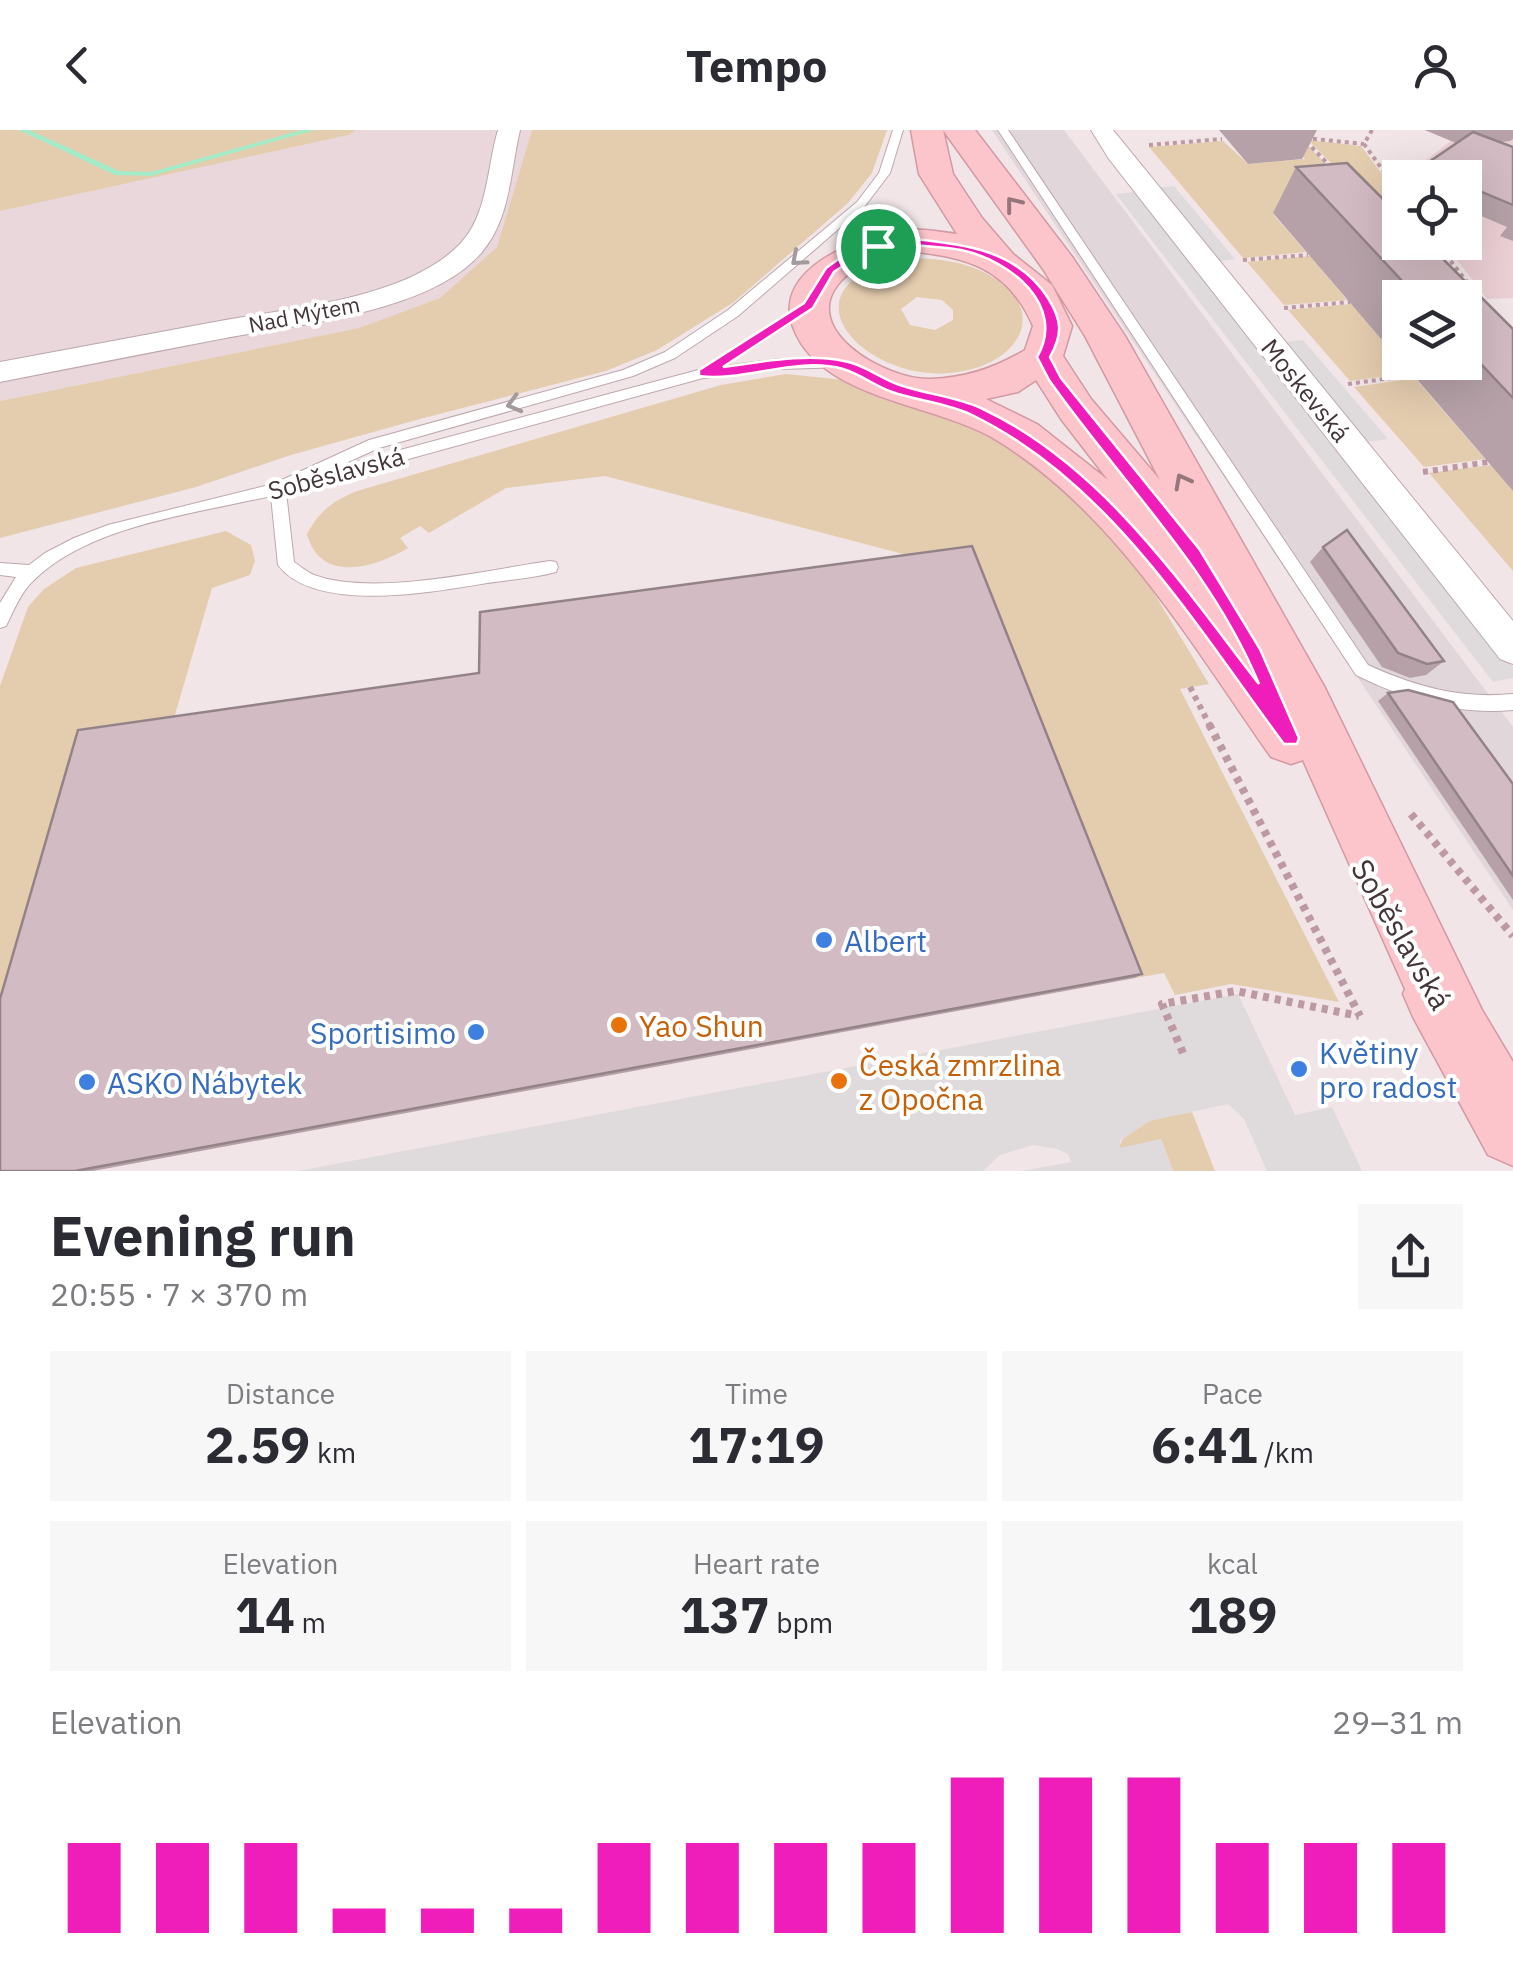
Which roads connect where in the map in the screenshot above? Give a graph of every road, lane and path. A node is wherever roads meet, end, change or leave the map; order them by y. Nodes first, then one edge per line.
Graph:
1 (509, 130) edge
2 (898, 130) edge
3 (927, 130) edge
4 (960, 130) edge
5 (1003, 130) edge
6 (1102, 130) edge
7 (1295, 130) edge
8 (1372, 130) edge
9 (1222, 138) dead end
10 (1302, 138) junction
11 (1288, 139) dead end
12 (1162, 144) dead end
13 (1364, 144) junction
14 (1382, 169) edge
15 (936, 174) junction
16 (1345, 176) edge
17 (1372, 194) edge
18 (1382, 200) edge
19 (895, 243) junction
20 (1308, 254) dead end
21 (998, 259) junction
22 (1242, 260) dead end
23 (1450, 260) edge
24 (1466, 280) edge
25 (1350, 302) dead end
26 (809, 306) junction
27 (1282, 308) dead end
28 (1043, 357) junction
29 (843, 364) junction
30 (0, 372) edge
31 (703, 373) junction
32 (1382, 380) edge
33 (1348, 384) dead end
34 (928, 394) junction
35 (1488, 462) dead end
36 (1422, 472) dead end
37 (278, 488) junction
38 (550, 567) dead end
39 (0, 570) edge
40 (31, 572) junction
41 (0, 622) edge
42 (1513, 648) edge
43 (1190, 687) dead end
44 (1513, 702) edge
45 (1290, 738) junction
46 (1408, 810) dead end
47 (1513, 936) edge
48 (1454, 1025) junction
49 (1182, 1053) dead end
50 (1513, 1130) edge

1 - 30 street, Nad Mýtem
2 -> 37 lane
3 - 15 main road
48 -> 4 main road
5 - 44 lane
6 - 42 street, Moskevská
7 - 10 path
8 - 13 path
9 - 12 path
10 - 11 path
10 - 13 path
10 - 16 path
13 - 14 path
15 - 19 main road
15 - 21 main road
17 - 18 path
19 - 21 main road, Soběslavská
19 - 26 main road, Soběslavská
20 - 22 path
21 - 28 main road, Soběslavská
23 - 24 path
25 - 27 path
26 - 29 main road, Soběslavská
26 - 31 lane, Soběslavská
28 - 34 main road, Soběslavská
28 - 45 main road, Soběslavská
29 - 31 lane, Soběslavská
29 - 34 main road, Soběslavská
31 - 37 lane, Soběslavská
32 - 33 path
34 - 45 main road, Soběslavská
35 - 36 path
37 - 38 lane
37 - 40 lane, Soběslavská
39 - 40 lane
40 - 41 lane, Soběslavská
43 - 49 path
45 - 48 main road, Soběslavská
46 - 47 path
48 - 50 main road, Soběslavská

